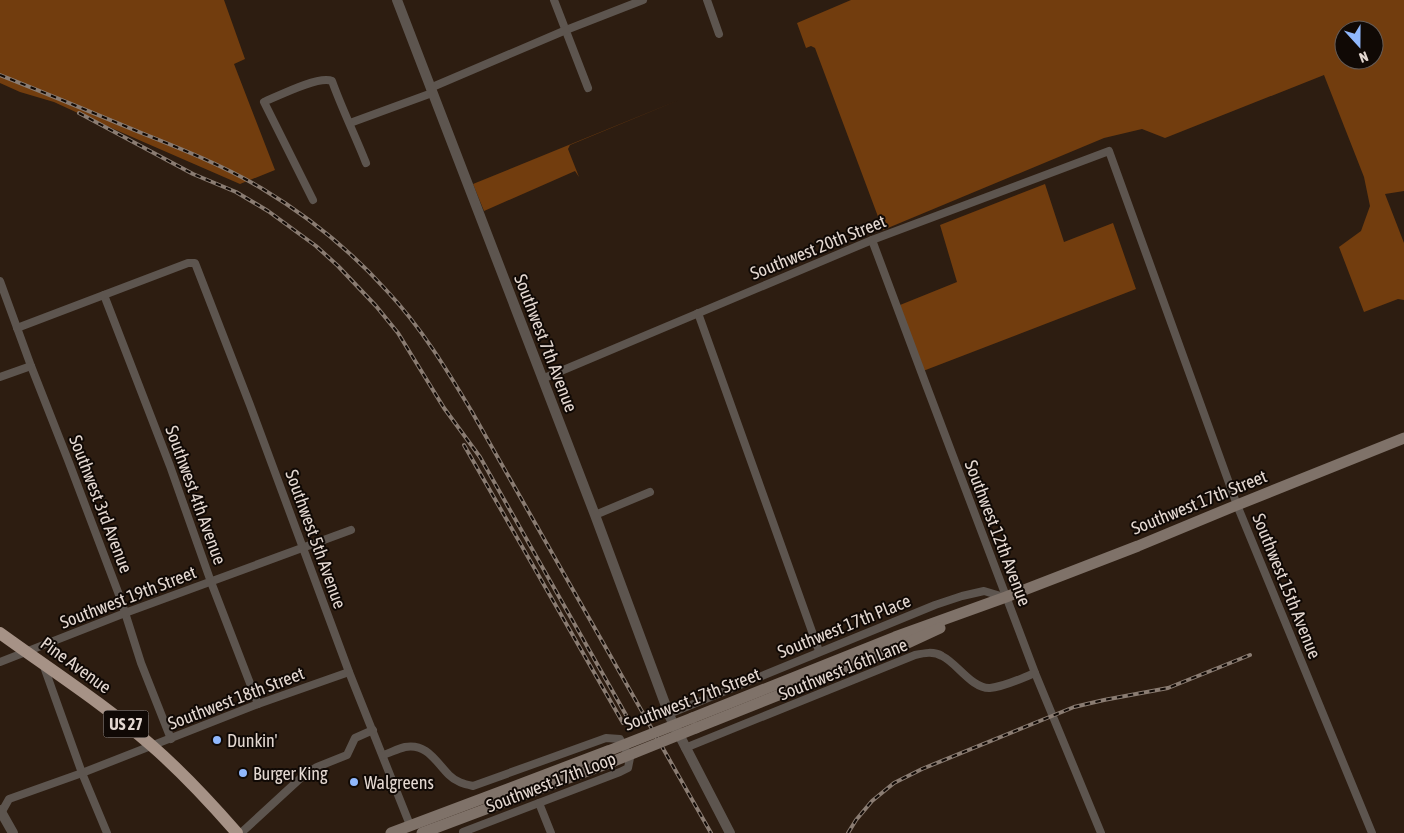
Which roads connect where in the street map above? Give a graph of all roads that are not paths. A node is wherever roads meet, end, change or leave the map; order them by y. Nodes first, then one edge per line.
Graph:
1 (397, 0) edge
2 (554, 0) edge
3 (643, 0) edge
4 (707, 0) edge
5 (566, 30) junction
6 (719, 34) dead end
7 (588, 88) dead end
8 (431, 91) junction
9 (350, 123) junction
10 (1109, 151) joint
11 (366, 163) dead end
12 (313, 200) dead end
13 (872, 240) junction
14 (0, 282) edge
15 (104, 295) junction
16 (698, 312) junction
17 (17, 328) junction
18 (31, 366) junction
19 (0, 377) edge
20 (542, 379) junction
21 (1404, 438) edge
22 (650, 492) dead end
23 (1237, 505) junction
24 (595, 514) junction
25 (351, 530) dead end
26 (304, 547) junction
27 (211, 582) junction
28 (1006, 597) junction
29 (125, 613) junction
30 (0, 633) edge
31 (819, 651) junction
32 (27, 652) junction
33 (0, 662) edge
34 (42, 663) junction
35 (349, 672) junction
36 (1035, 674) junction
37 (258, 704) junction
38 (669, 714) junction
39 (373, 730) junction
40 (171, 739) junction
41 (152, 746) junction
42 (685, 748) junction
43 (383, 756) junction
44 (611, 756) junction
45 (82, 773) junction
46 (539, 803) junction
47 (1, 812) edge
48 (410, 825) junction
49 (463, 832) dead end
50 (13, 833) edge
51 (107, 833) edge
52 (237, 833) edge
53 (241, 833) edge
54 (391, 833) edge
55 (422, 833) edge
56 (551, 833) edge
57 (730, 833) edge
58 (1101, 833) edge
59 (1372, 833) edge

1 - 8 street, Southwest 7th Avenue
2 - 5 street
3 - 5 street
4 - 6 street
5 - 7 street
5 - 8 street
8 - 9 street
8 - 20 street, Southwest 7th Avenue
9 - 11 street
9 - 12 street
10 - 13 street, Southwest 20th Street
10 - 23 street, Southwest 15th Avenue
13 - 16 street, Southwest 20th Street
13 - 28 street, Southwest 12th Avenue
14 - 17 street, Southwest 3rd Avenue
15 - 17 street
15 - 26 street, Southwest 5th Avenue
15 - 27 street, Southwest 4th Avenue
16 - 20 street, Southwest 20th Street
16 - 31 street
17 - 18 street, Southwest 3rd Avenue
18 - 19 street
18 - 29 street, Southwest 3rd Avenue
20 - 24 street, Southwest 7th Avenue
21 - 23 main road, Southwest 17th Street
22 - 24 street
23 - 28 main road, Southwest 17th Street
23 - 59 street, Southwest 15th Avenue
24 - 38 street, Southwest 7th Avenue
25 - 26 street, Southwest 19th Street
26 - 27 street, Southwest 19th Street
26 - 35 street, Southwest 5th Avenue
27 - 29 street, Southwest 19th Street
27 - 37 street, Southwest 4th Avenue
28 - 31 street, Southwest 17th Place
28 - 36 street, Southwest 12th Avenue
28 - 44 main road, Southwest 17th Street, bridge
29 - 32 street, Southwest 19th Street
29 - 40 street, Southwest 3rd Avenue
30 - 32 highway, Pine Avenue / US 27
31 - 38 street, Southwest 17th Place
32 - 33 street, Southwest 19th Street
32 - 34 highway, Pine Avenue / US 27
34 - 41 highway, Pine Avenue / US 27
34 - 45 street
35 - 37 street, Southwest 18th Street
35 - 39 street, Southwest 5th Avenue
36 - 42 street, Southwest 16th Lane
36 - 58 street, Southwest 12th Avenue
37 - 40 street, Southwest 18th Street
38 - 42 street, Southwest 7th Avenue
39 - 43 street, Southwest 5th Avenue
39 - 53 street
40 - 41 street, Southwest 18th Street
41 - 45 street, Southwest 18th Street
41 - 52 highway, Pine Avenue / US 27
42 - 57 street, Southwest 7th Avenue
43 - 46 street, Southwest 17th Loop
43 - 48 street, Southwest 5th Avenue
44 - 48 main road, Southwest 17th Street
44 - 55 main road, Southwest 17th Street
45 - 47 street, Southwest 18th Street
45 - 51 street
46 - 49 street, Southwest 17th Loop
46 - 56 street
47 - 50 street
48 - 54 main road, Southwest 17th Street

